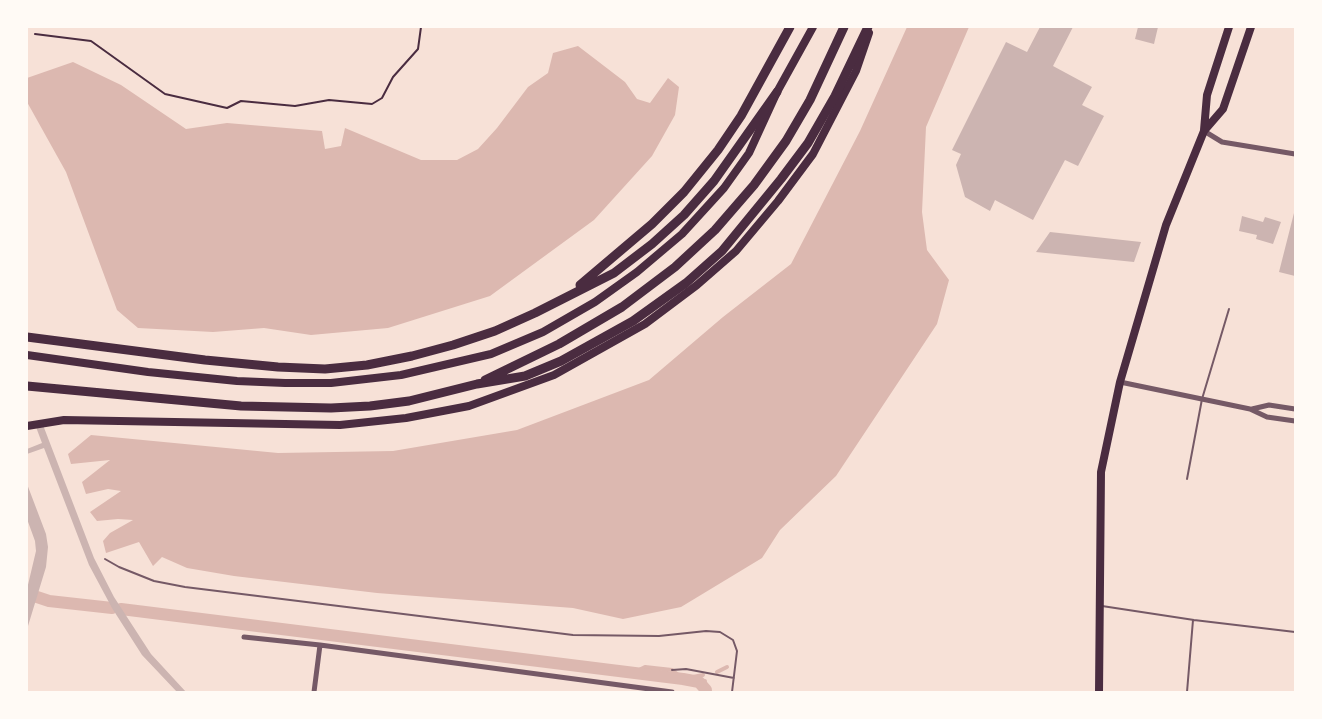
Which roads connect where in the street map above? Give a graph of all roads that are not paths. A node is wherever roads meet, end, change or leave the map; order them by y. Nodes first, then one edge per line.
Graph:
1 (790, 27) edge
2 (813, 27) edge
3 (844, 27) edge
4 (869, 27) edge
5 (1229, 27) edge
6 (1251, 27) edge
7 (777, 92) junction
8 (1204, 131) junction
9 (1295, 154) edge
10 (569, 294) junction
11 (1229, 309) dead end
12 (27, 337) edge
13 (27, 355) edge
14 (1120, 382) junction
15 (477, 384) junction
16 (29, 386) edge
17 (1202, 399) junction
18 (1250, 409) junction
19 (1295, 409) edge
20 (1295, 421) edge
21 (27, 426) edge
22 (1187, 479) dead end
23 (105, 559) dead end
24 (1100, 606) junction
25 (1194, 620) junction
26 (1295, 632) edge
27 (243, 637) dead end
28 (320, 645) junction
29 (672, 670) dead end
30 (734, 678) junction
31 (314, 692) edge
32 (672, 692) edge
33 (732, 692) edge
34 (1099, 692) edge
35 (1186, 692) edge

1 - 10 highway
2 - 7 main road
3 - 15 highway
4 - 15 highway
4 - 21 main road
5 - 8 main road
6 - 8 main road
7 - 10 highway
7 - 13 main road
8 - 9 street
8 - 14 main road
10 - 12 highway
11 - 17 lane
14 - 17 street
14 - 24 main road
15 - 16 highway
17 - 18 street
17 - 22 lane
18 - 19 street
18 - 20 street
23 - 30 lane
24 - 25 lane
24 - 34 main road
25 - 26 lane
25 - 35 lane
27 - 28 street
28 - 31 street
28 - 32 street
29 - 30 lane
30 - 33 lane

